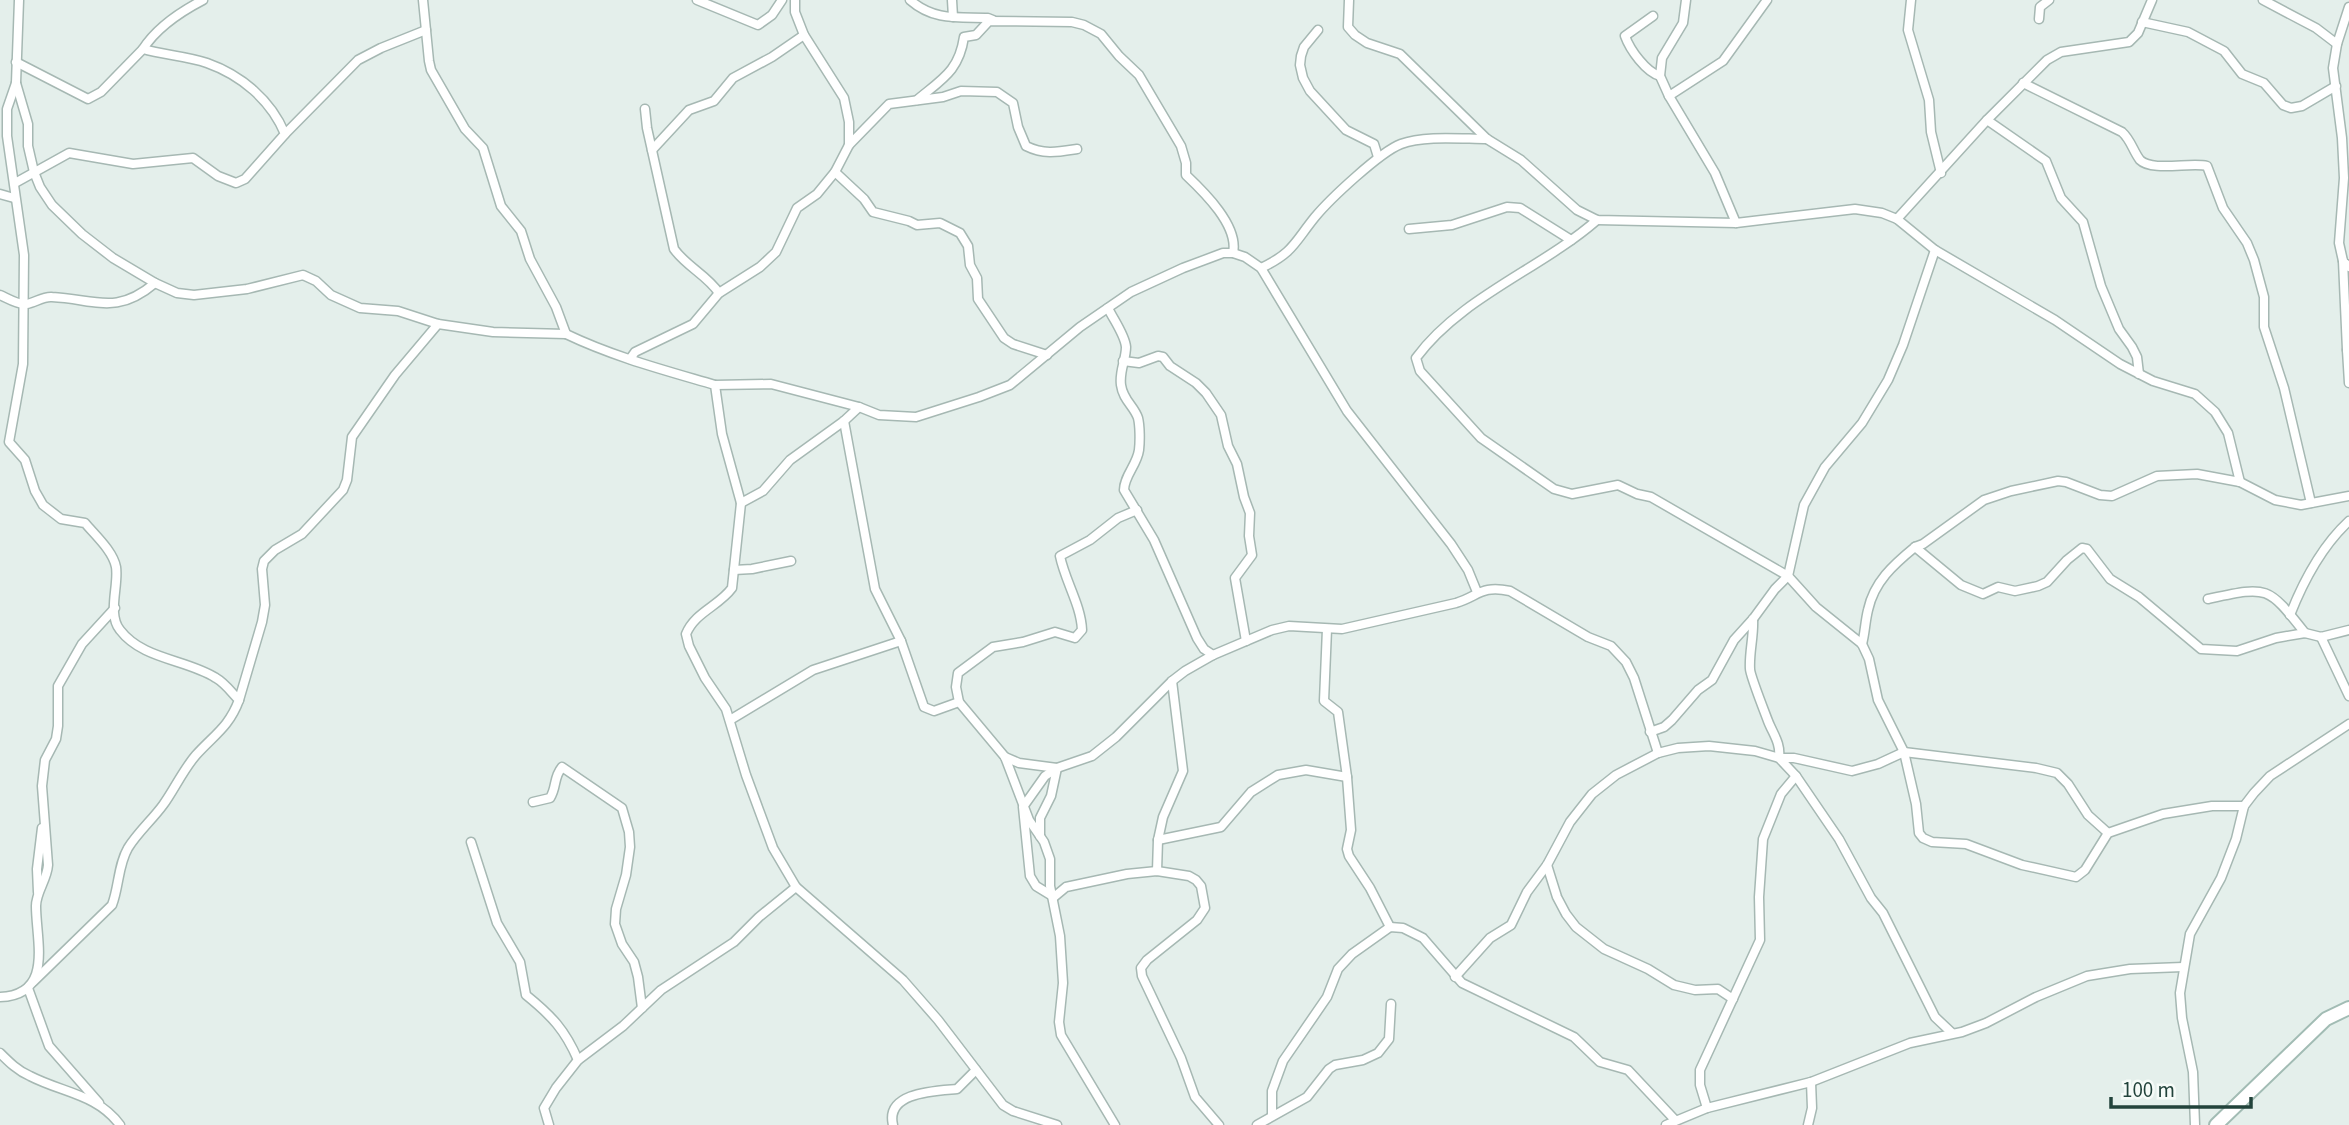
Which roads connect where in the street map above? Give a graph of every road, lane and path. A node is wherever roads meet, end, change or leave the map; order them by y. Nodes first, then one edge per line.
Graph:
1 (19, 0) edge
2 (203, 0) edge
3 (423, 0) edge
4 (697, 0) edge
5 (782, 0) edge
6 (795, 0) edge
7 (910, 0) edge
8 (952, 0) edge
9 (1349, 0) edge
10 (1686, 0) edge
11 (1767, 0) edge
12 (1911, 0) edge
13 (2049, 0) edge
14 (2152, 0) edge
15 (2263, 0) edge
16 (2349, 7) edge
17 (1653, 16) dead end
18 (953, 17) junction
19 (2039, 19) dead end
20 (992, 20) junction
21 (2142, 22) junction
22 (426, 30) junction
23 (1318, 30) dead end
24 (804, 34) junction
25 (2337, 44) junction
26 (143, 49) junction
27 (16, 62) junction
28 (1660, 76) junction
29 (16, 83) junction
30 (2023, 83) junction
31 (2336, 86) junction
32 (1669, 96) junction
33 (918, 100) junction
34 (645, 109) dead end
35 (1987, 120) junction
36 (285, 134) junction
37 (1488, 139) junction
38 (849, 145) junction
39 (1077, 149) dead end
40 (652, 150) junction
41 (1378, 157) junction
42 (34, 172) junction
43 (835, 172) junction
44 (1941, 173) junction
45 (15, 183) junction
46 (0, 194) edge
47 (14, 198) junction
48 (1597, 219) junction
49 (1897, 219) junction
50 (1736, 223) junction
51 (1409, 229) dead end
52 (1571, 240) junction
53 (1935, 250) junction
54 (1233, 253) junction
55 (2346, 264) edge
56 (1261, 268) junction
57 (155, 284) junction
58 (719, 293) junction
59 (0, 296) edge
60 (24, 304) junction
61 (1108, 308) junction
62 (438, 324) junction
63 (566, 334) junction
64 (2348, 348) edge
65 (1047, 355) junction
66 (631, 359) junction
67 (1123, 361) junction
68 (2139, 374) junction
69 (2349, 383) edge
70 (715, 385) junction
71 (859, 407) junction
72 (845, 421) junction
73 (2240, 482) junction
74 (2349, 496) edge
75 (741, 503) junction
76 (2311, 503) junction
77 (1137, 510) junction
78 (2349, 521) edge
79 (1914, 547) junction
80 (791, 561) dead end
81 (734, 570) junction
82 (1788, 576) junction
83 (1477, 592) junction
84 (2208, 599) dead end
85 (115, 608) junction
86 (2290, 615) junction
87 (1753, 619) junction
88 (1327, 629) junction
89 (2349, 630) edge
90 (2305, 633) junction
91 (2321, 637) junction
92 (901, 641) junction
93 (1246, 641) junction
94 (1862, 644) junction
95 (1213, 654) junction
96 (1172, 681) junction
97 (2349, 696) edge
98 (239, 700) junction
99 (958, 702) junction
100 (730, 720) junction
101 (2349, 724) edge
102 (1650, 732) junction
103 (1904, 752) junction
104 (1658, 753) junction
105 (1005, 757) junction
106 (1779, 758) junction
107 (1057, 768) junction
108 (1796, 776) junction
109 (1347, 777) junction
110 (533, 802) dead end
111 (2244, 806) junction
112 (1023, 807) junction
113 (2108, 833) junction
114 (1040, 836) junction
115 (1158, 840) junction
116 (471, 842) dead end
117 (1547, 865) junction
118 (1157, 872) junction
119 (796, 887) junction
120 (1054, 897) junction
121 (1390, 927) junction
122 (2183, 967) junction
123 (1455, 977) junction
124 (30, 985) junction
125 (0, 997) edge
126 (1733, 999) junction
127 (1391, 1004) dead end
128 (642, 1008) junction
129 (2349, 1008) edge
130 (1952, 1033) junction
131 (0, 1053) edge
132 (578, 1060) junction
133 (976, 1070) junction
134 (1811, 1082) junction
135 (101, 1104) junction
136 (1707, 1108) junction
137 (1272, 1115) junction
138 (1675, 1120) junction
139 (120, 1125) edge
140 (549, 1125) edge
141 (893, 1125) edge
142 (1057, 1125) edge
143 (1115, 1125) edge
144 (1219, 1125) edge
145 (1257, 1125) edge
146 (1666, 1125) edge
147 (1808, 1125) edge
148 (2194, 1125) edge
149 (2216, 1125) edge

1 - 27 street
2 - 26 street
3 - 22 street
4 - 5 street
6 - 24 street
7 - 18 street
8 - 18 street
9 - 37 street
10 - 28 street
11 - 32 street
12 - 44 street
13 - 19 street
14 - 21 street
15 - 25 street
16 - 25 street
17 - 28 street
18 - 20 street
20 - 33 street
20 - 54 street
21 - 30 street
21 - 31 street
22 - 36 street
22 - 63 street
23 - 41 street
24 - 38 street
24 - 40 street
25 - 31 street
26 - 27 street
26 - 36 street
27 - 29 street
28 - 32 street
29 - 42 street
29 - 45 street
30 - 35 street
30 - 76 street
31 - 55 street
32 - 50 street
33 - 38 street
33 - 39 street
34 - 40 street
35 - 44 street
35 - 68 street
36 - 42 street
37 - 41 street
37 - 48 street
38 - 43 street
40 - 58 street
41 - 56 street
42 - 45 street
42 - 57 street
43 - 58 street
43 - 65 street
44 - 49 street
45 - 47 street
46 - 47 street
47 - 60 street
48 - 50 street
48 - 52 street
49 - 50 street
49 - 53 street
51 - 52 street
52 - 82 street
53 - 68 street
53 - 82 street
54 - 56 street
54 - 61 street
55 - 64 street
56 - 83 street
57 - 60 street
57 - 62 street
58 - 66 street
59 - 60 street
60 - 85 street
61 - 65 street
61 - 67 street
62 - 63 street
62 - 98 street
63 - 66 street
64 - 69 street
65 - 71 street
66 - 70 street
67 - 77 street
67 - 93 street
68 - 73 street
70 - 71 street
70 - 75 street
71 - 72 street
72 - 75 street
72 - 92 street
73 - 76 street
73 - 79 street
74 - 76 street
75 - 81 street
77 - 95 street
77 - 99 street
78 - 86 street
79 - 90 street
79 - 94 street
80 - 81 street
81 - 100 street
82 - 87 street
82 - 94 street
83 - 88 street
83 - 102 street
84 - 86 street
85 - 98 street
85 - 124 street
86 - 90 street
87 - 102 street
87 - 106 street
88 - 93 street
88 - 109 street
89 - 91 street
90 - 91 street
91 - 97 street
92 - 99 street
92 - 100 street
93 - 95 street
94 - 103 street
95 - 96 street
96 - 107 street
96 - 115 street
98 - 124 street
99 - 105 street
100 - 119 street
101 - 111 street
102 - 104 street
103 - 106 street
103 - 113 street
103 - 113 street
104 - 106 street
104 - 117 street
105 - 107 street
105 - 112 street
106 - 108 street
107 - 112 street
107 - 114 street
108 - 126 street
108 - 130 street
109 - 115 street
109 - 121 street
110 - 128 street
111 - 113 street
111 - 122 street
112 - 114 street
112 - 120 street
114 - 120 street
115 - 118 street
116 - 132 street
117 - 123 street
117 - 126 street
118 - 120 street
118 - 144 street
119 - 128 street
119 - 133 street
120 - 143 street
121 - 123 street
121 - 137 street
122 - 130 street
122 - 148 street
123 - 138 street
124 - 125 street
124 - 135 street
126 - 136 street
127 - 137 street
128 - 132 street
129 - 149 street
130 - 134 street
131 - 135 street
132 - 140 street
133 - 141 street
133 - 142 street
134 - 136 street
134 - 147 street
135 - 139 street
136 - 138 street
137 - 145 street
138 - 146 street

